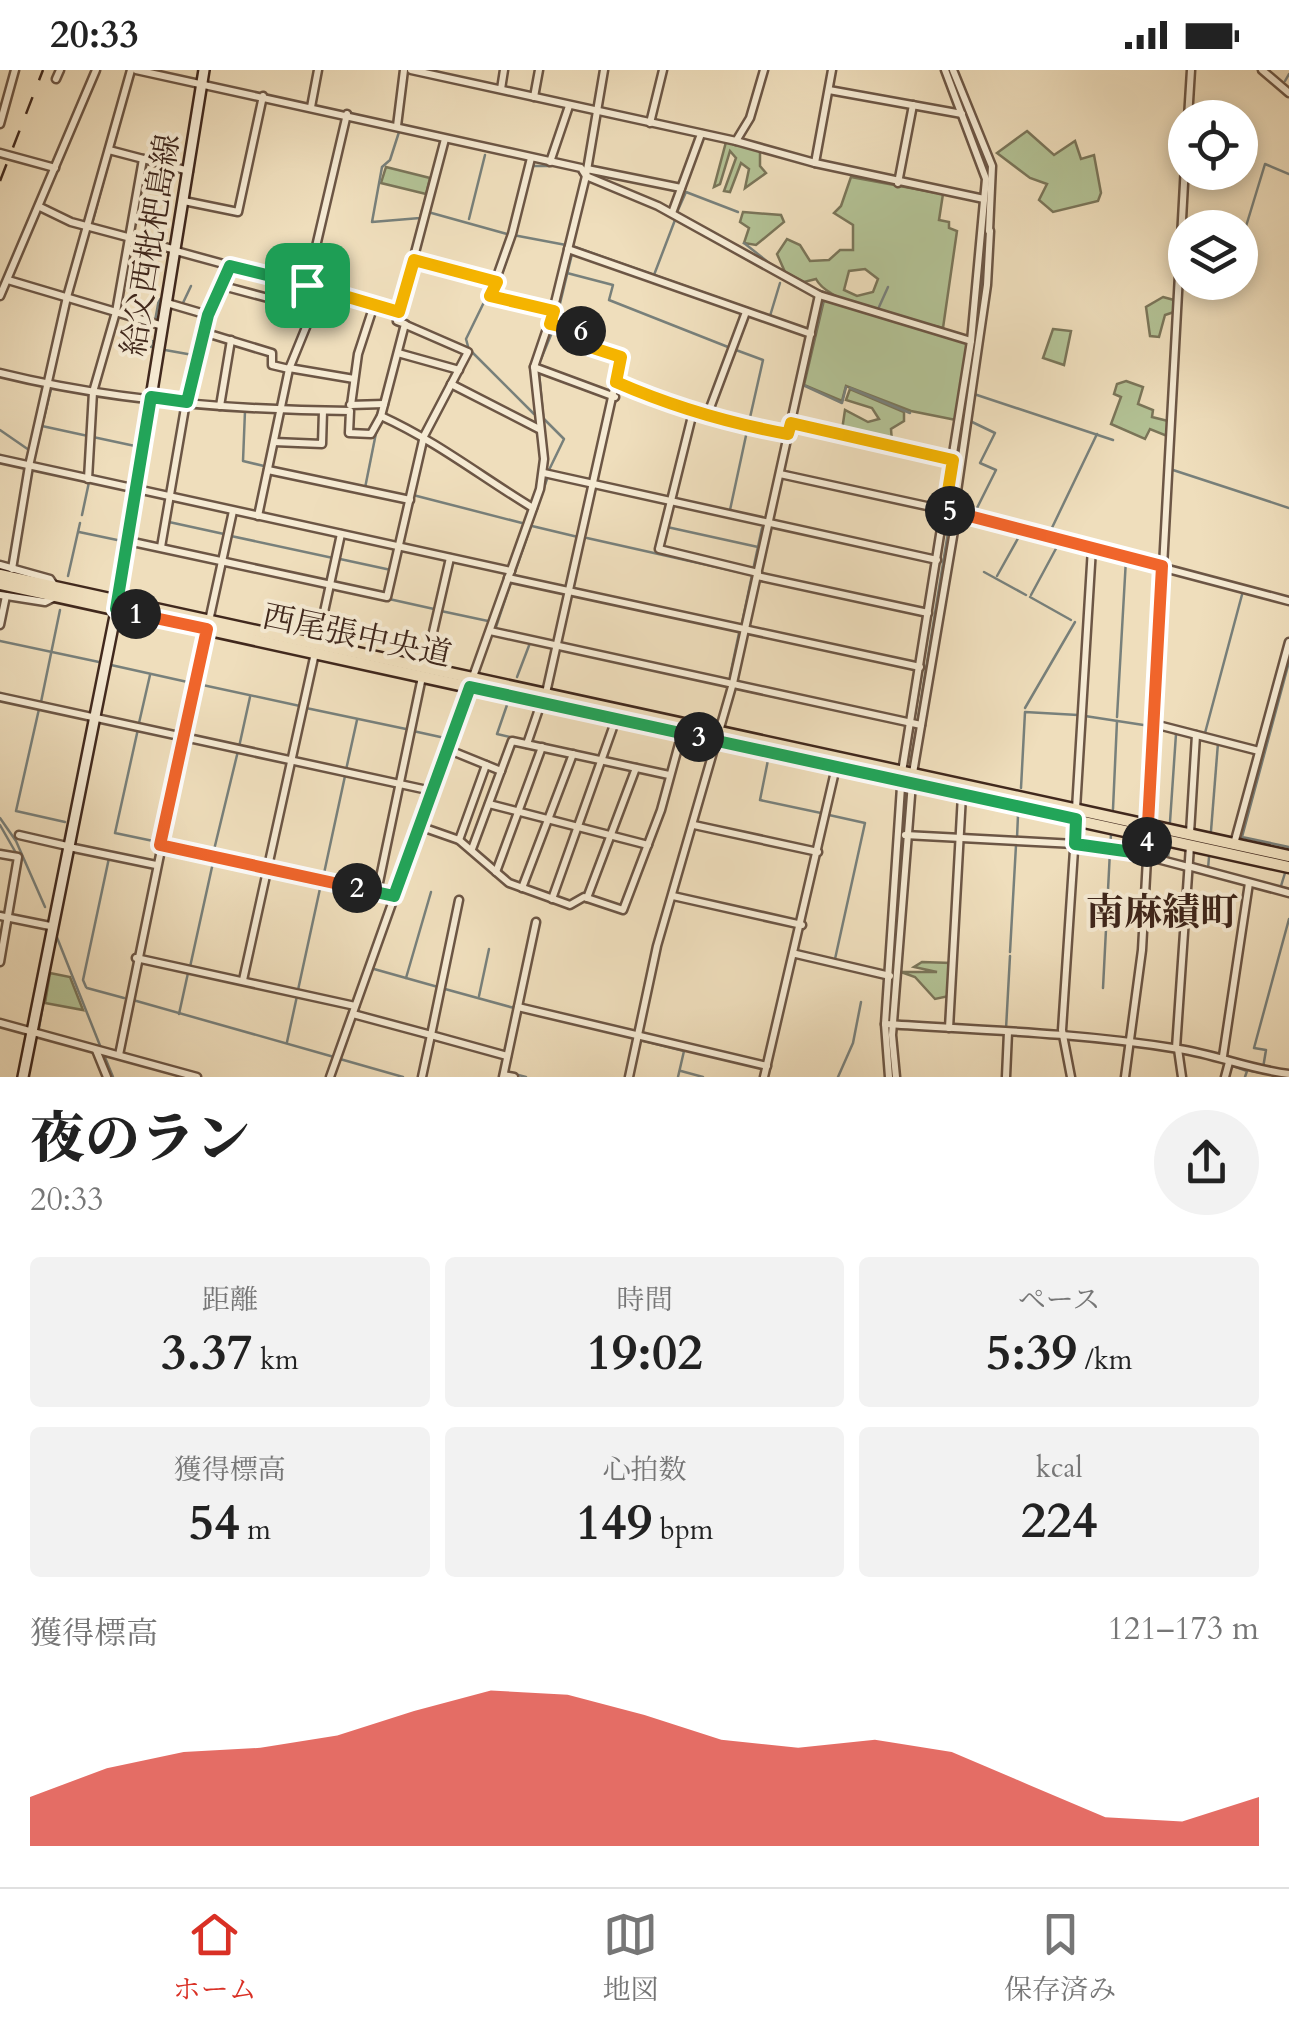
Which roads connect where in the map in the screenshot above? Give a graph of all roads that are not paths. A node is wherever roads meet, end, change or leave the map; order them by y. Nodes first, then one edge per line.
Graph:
1 (15, 70) edge
2 (60, 70) edge
3 (96, 70) edge
4 (133, 70) edge
5 (204, 70) edge
6 (318, 70) edge
7 (408, 70) edge
8 (469, 70) edge
9 (504, 70) edge
10 (539, 70) edge
11 (604, 70) edge
12 (664, 70) edge
13 (764, 70) edge
14 (832, 70) edge
15 (946, 70) edge
16 (954, 70) edge
17 (1190, 70) edge
18 (1262, 70) edge
19 (56, 80) dead end
20 (201, 82) junction
21 (468, 82) junction
22 (1288, 88) edge
23 (502, 89) junction
24 (830, 90) junction
25 (263, 96) junction
26 (534, 97) junction
27 (1189, 100) edge
28 (912, 105) junction
29 (311, 106) junction
30 (568, 106) junction
31 (600, 111) junction
32 (347, 114) junction
33 (963, 114) junction
34 (650, 123) junction
35 (0, 124) edge
36 (397, 126) junction
37 (701, 134) junction
38 (445, 139) junction
39 (736, 142) junction
40 (110, 150) junction
41 (0, 153) edge
42 (531, 158) junction
43 (143, 159) junction
44 (550, 162) junction
45 (815, 163) junction
46 (55, 168) junction
47 (190, 171) junction
48 (585, 171) junction
49 (898, 184) junction
50 (681, 188) junction
51 (1184, 190) edge
52 (984, 199) junction
53 (184, 200) junction
54 (40, 207) junction
55 (672, 213) junction
56 (88, 226) junction
57 (988, 231) junction
58 (129, 238) junction
59 (568, 249) junction
60 (176, 250) junction
61 (414, 260) junction
62 (230, 266) junction
63 (8, 280) junction
64 (497, 282) junction
65 (307, 285) junction
66 (223, 286) junction
67 (334, 294) junction
68 (819, 295) junction
69 (0, 296) edge
70 (68, 297) junction
71 (167, 302) junction
72 (374, 305) junction
73 (313, 310) junction
74 (554, 311) junction
75 (116, 312) junction
76 (399, 312) junction
77 (746, 312) junction
78 (208, 315) junction
79 (550, 324) junction
80 (405, 325) junction
81 (163, 326) junction
82 (202, 332) junction
83 (811, 334) junction
84 (231, 340) junction
85 (970, 341) junction
86 (398, 353) junction
87 (534, 367) junction
88 (289, 368) junction
89 (458, 370) junction
90 (0, 373) edge
91 (354, 378) junction
92 (616, 382) junction
93 (451, 384) junction
94 (50, 385) junction
95 (94, 392) junction
96 (614, 396) junction
97 (151, 397) junction
98 (186, 402) junction
99 (384, 404) junction
100 (220, 406) junction
101 (350, 408) junction
102 (282, 409) junction
103 (323, 410) junction
104 (694, 412) junction
105 (381, 416) junction
106 (707, 416) junction
107 (791, 423) junction
108 (540, 430) junction
109 (788, 434) junction
110 (424, 436) junction
111 (274, 442) junction
112 (0, 459) edge
113 (953, 460) junction
114 (29, 466) junction
115 (268, 470) junction
116 (544, 473) junction
117 (780, 474) junction
118 (88, 479) junction
119 (592, 484) junction
120 (136, 490) junction
121 (172, 498) junction
122 (410, 500) junction
123 (669, 500) junction
124 (533, 508) junction
125 (234, 511) junction
126 (952, 512) junction
127 (258, 516) junction
128 (769, 523) junction
129 (341, 534) junction
130 (128, 540) junction
131 (400, 547) junction
132 (161, 548) junction
133 (1092, 548) junction
134 (450, 558) junction
135 (222, 560) junction
136 (937, 560) junction
137 (0, 566) edge
138 (1162, 566) junction
139 (12, 569) junction
140 (509, 574) junction
141 (757, 575) junction
142 (0, 576) edge
143 (0, 584) edge
144 (330, 584) junction
145 (568, 591) junction
146 (56, 592) junction
147 (3, 595) edge
148 (1289, 601) edge
149 (117, 605) junction
150 (928, 614) junction
151 (0, 625) edge
152 (208, 625) junction
153 (746, 629) junction
154 (490, 631) junction
155 (1289, 642) edge
156 (557, 645) junction
157 (316, 648) junction
158 (920, 667) junction
159 (423, 671) junction
160 (472, 682) junction
161 (733, 683) junction
162 (0, 697) edge
163 (544, 698) junction
164 (94, 717) junction
165 (616, 719) junction
166 (910, 722) junction
167 (1154, 724) junction
168 (921, 725) junction
169 (682, 734) junction
170 (1196, 735) junction
171 (719, 736) junction
172 (184, 737) junction
173 (526, 744) junction
174 (542, 748) junction
175 (447, 749) junction
176 (1259, 751) junction
177 (573, 754) junction
178 (292, 760) junction
179 (602, 760) junction
180 (486, 765) junction
181 (836, 766) junction
182 (636, 768) junction
183 (501, 771) junction
184 (669, 775) junction
185 (908, 777) junction
186 (400, 784) junction
187 (432, 790) junction
188 (962, 794) junction
189 (489, 804) junction
190 (518, 811) junction
191 (1076, 814) junction
192 (548, 819) junction
193 (694, 825) junction
194 (419, 826) junction
195 (578, 827) junction
196 (1148, 830) junction
197 (905, 835) junction
198 (19, 836) dead end
199 (610, 836) junction
200 (960, 838) junction
201 (460, 840) junction
202 (1190, 840) junction
203 (1075, 844) junction
204 (160, 845) junction
205 (648, 845) junction
206 (66, 846) junction
207 (472, 849) junction
208 (1233, 849) junction
209 (818, 852) junction
210 (0, 854) edge
211 (1146, 854) junction
212 (1289, 856) edge
213 (156, 865) junction
214 (1188, 866) junction
215 (1289, 867) edge
216 (268, 868) junction
217 (496, 872) junction
218 (1226, 876) junction
219 (1250, 883) junction
220 (522, 888) junction
221 (377, 892) junction
222 (1289, 894) edge
223 (394, 896) junction
224 (673, 896) junction
225 (552, 898) junction
226 (587, 898) junction
227 (460, 900) dead end
228 (4, 917) edge
229 (536, 922) dead end
230 (802, 925) junction
231 (50, 926) junction
232 (796, 954) junction
233 (136, 958) junction
234 (0, 962) edge
235 (890, 976) junction
236 (243, 980) junction
237 (518, 1007) junction
238 (354, 1010) junction
239 (0, 1022) edge
240 (889, 1025) junction
241 (949, 1028) junction
242 (31, 1032) junction
243 (1008, 1032) junction
244 (431, 1034) junction
245 (1063, 1035) junction
246 (638, 1038) junction
247 (1130, 1042) junction
248 (1177, 1048) junction
249 (100, 1050) junction
250 (119, 1054) junction
251 (508, 1056) junction
252 (1226, 1059) junction
253 (767, 1066) junction
254 (1288, 1074) edge
255 (504, 1076) edge
256 (23, 1077) edge
257 (107, 1077) edge
258 (197, 1077) edge
259 (330, 1077) edge
260 (422, 1077) edge
261 (514, 1077) edge
262 (630, 1077) edge
263 (764, 1077) edge
264 (892, 1077) edge
265 (1006, 1077) edge
266 (1071, 1077) edge
267 (1125, 1077) edge
268 (1182, 1077) edge
269 (1225, 1077) edge

1 - 35 street
2 - 19 street
3 - 46 street
4 - 20 street
4 - 40 street
5 - 20 main road, 給父西枇杷島線
6 - 29 street
7 - 21 street
7 - 36 street
8 - 21 street
9 - 23 street
10 - 26 street
11 - 31 street
12 - 34 street
13 - 39 street
14 - 24 street
15 - 33 street
16 - 57 street
17 - 27 street
18 - 22 street
20 - 25 street
20 - 47 main road, 給父西枇杷島線
21 - 23 street
23 - 26 street
24 - 28 street
24 - 45 street
25 - 29 street
25 - 53 street
26 - 30 street
28 - 33 street
28 - 49 street
29 - 32 street
30 - 31 street
30 - 44 street
31 - 34 street
31 - 48 street
32 - 36 street
32 - 65 street
33 - 52 street
34 - 37 street
36 - 38 street
37 - 39 street
37 - 50 street
38 - 42 street
38 - 61 street
39 - 45 street
40 - 43 street
40 - 56 street
41 - 46 street
42 - 44 street
42 - 64 street
43 - 47 street
43 - 58 street
44 - 48 street
45 - 49 street
46 - 54 street
47 - 53 main road, 給父西枇杷島線
48 - 50 street
48 - 55 street
48 - 59 street
49 - 52 street
50 - 55 street
51 - 138 street
52 - 57 street
53 - 60 main road, 給父西枇杷島線
54 - 56 street
54 - 63 street
55 - 68 street
56 - 58 street
56 - 70 street
57 - 85 street
57 - 126 street
58 - 60 street
58 - 75 street
59 - 74 street
59 - 77 street
60 - 62 street
60 - 71 main road, 給父西枇杷島線
61 - 64 street
61 - 76 street
62 - 65 street
62 - 66 street
63 - 69 street
63 - 70 street
64 - 74 street
65 - 67 street
66 - 73 street
66 - 78 street
67 - 72 street
67 - 73 street
68 - 83 street
68 - 85 street
70 - 75 street
70 - 94 street
71 - 78 street
71 - 81 main road, 給父西枇杷島線
72 - 76 street
72 - 91 street
73 - 88 street
74 - 79 street
75 - 81 street
75 - 95 street
76 - 80 street
77 - 83 street
77 - 106 street
78 - 82 street
79 - 87 street
79 - 92 street
80 - 86 street
80 - 89 street
81 - 97 main road, 給父西枇杷島線
82 - 84 street
82 - 98 street
83 - 107 street
84 - 88 street
84 - 100 street
85 - 113 street
86 - 89 street
86 - 99 street
87 - 96 street
87 - 108 street
88 - 91 street
88 - 102 street
89 - 93 street
90 - 94 street
91 - 101 street
92 - 96 street
92 - 104 street
93 - 108 street
93 - 110 street
94 - 95 street
94 - 114 street
95 - 97 street
95 - 118 street
96 - 119 street
97 - 98 street
97 - 120 main road, 給父西枇杷島線
98 - 100 street
98 - 121 street
99 - 101 street
99 - 105 street
100 - 102 street
101 - 103 street
101 - 105 street
102 - 103 street
102 - 111 street
103 - 111 street
104 - 106 street
104 - 123 street
105 - 110 street
106 - 109 street
107 - 109 street
107 - 113 street
108 - 116 street
109 - 117 street
110 - 122 street
110 - 124 street
111 - 115 street
112 - 114 street
113 - 126 street
114 - 118 street
114 - 139 street
115 - 122 street
115 - 127 street
116 - 119 street
116 - 124 street
117 - 126 street
117 - 128 street
118 - 120 street
119 - 123 street
119 - 145 street
120 - 121 street
120 - 130 main road, 給父西枇杷島線
121 - 125 street
121 - 132 street
122 - 131 street
123 - 128 street
123 - 141 street
124 - 140 street
125 - 127 street
125 - 135 street
126 - 133 street
126 - 136 street
126 - 168 street
127 - 129 street
128 - 136 street
128 - 141 street
129 - 131 street
129 - 144 street
130 - 132 street
130 - 149 main road, 給父西枇杷島線
131 - 134 street
131 - 144 street
132 - 135 street
133 - 138 street
133 - 191 street
134 - 140 street
134 - 159 street
135 - 144 street
135 - 152 street
136 - 150 street
137 - 139 street
138 - 148 street
138 - 167 street
139 - 146 street
140 - 145 street
140 - 154 street
141 - 150 street
141 - 153 street
142 - 146 main road, 西尾張中央道
143 - 146 main road, 西尾張中央道
144 - 157 street
145 - 153 street
145 - 156 street
146 - 147 street
146 - 149 main road, 西尾張中央道
147 - 151 street
149 - 152 main road, 西尾張中央道
149 - 164 main road, 給父西枇杷島線
150 - 158 street
152 - 157 main road, 西尾張中央道
152 - 172 street
153 - 158 street
153 - 161 street
154 - 156 street
154 - 160 street
155 - 176 street
156 - 161 street
156 - 163 street
157 - 159 main road, 西尾張中央道
157 - 178 street
158 - 166 street
159 - 160 main road, 西尾張中央道
159 - 186 street
160 - 163 main road, 西尾張中央道
160 - 175 street
161 - 166 street
161 - 171 street
162 - 164 street
163 - 165 main road, 西尾張中央道
163 - 171 main road, 西尾張中央道
163 - 173 street
164 - 172 street
164 - 206 main road, 給父西枇杷島線
165 - 169 main road, 西尾張中央道
165 - 179 street
166 - 168 street
166 - 185 street
167 - 170 street
167 - 196 street
168 - 185 street
169 - 171 main road, 西尾張中央道
169 - 184 street
170 - 176 street
170 - 202 street
171 - 181 main road, 西尾張中央道
171 - 185 main road, 西尾張中央道
171 - 193 street
172 - 178 street
172 - 204 street
173 - 174 street
173 - 183 street
174 - 177 street
174 - 190 street
175 - 180 street
175 - 187 street
176 - 208 street
177 - 179 street
177 - 192 street
178 - 186 street
178 - 216 street
179 - 182 street
179 - 195 street
180 - 183 street
180 - 201 street
181 - 185 main road, 西尾張中央道
181 - 209 street
182 - 184 street
182 - 199 street
183 - 189 street
184 - 205 street
185 - 188 main road, 西尾張中央道
185 - 191 main road, 西尾張中央道
185 - 197 street
185 - 235 street
186 - 187 street
186 - 221 street
187 - 194 street
188 - 191 main road, 西尾張中央道
188 - 200 street
189 - 190 street
189 - 207 street
190 - 192 street
190 - 217 street
191 - 196 main road, 西尾張中央道
191 - 203 street
192 - 195 street
192 - 220 street
193 - 209 street
193 - 224 street
194 - 201 street
194 - 223 street
195 - 199 street
195 - 225 street
196 - 202 main road, 西尾張中央道
196 - 211 street
197 - 200 street
197 - 240 street
198 - 206 street
199 - 205 street
199 - 226 street
200 - 203 street
200 - 241 street
201 - 207 street
202 - 208 main road, 西尾張中央道
202 - 214 street
203 - 211 street
203 - 245 street
204 - 213 street
204 - 216 street
205 - 226 street
206 - 213 street
206 - 231 main road, 給父西枇杷島線
207 - 217 street
208 - 212 main road, 西尾張中央道
208 - 215 main road, 西尾張中央道
208 - 218 street
209 - 230 street
210 - 228 street
211 - 214 street
211 - 247 street
213 - 233 street
214 - 218 street
214 - 248 street
216 - 221 street
216 - 236 street
217 - 220 street
218 - 219 street
219 - 222 street
219 - 252 street
220 - 225 street
221 - 223 street
223 - 238 street
224 - 230 street
224 - 246 street
225 - 226 street
227 - 244 street
228 - 231 street
228 - 234 street
229 - 237 street
230 - 232 street
231 - 242 main road, 給父西枇杷島線
232 - 235 street
232 - 253 street
233 - 236 street
233 - 250 street
235 - 240 street
236 - 238 street
237 - 246 street
237 - 251 street
238 - 244 street
238 - 259 street
239 - 242 street
240 - 241 street
240 - 264 street
241 - 243 street
242 - 249 street
242 - 256 main road, 給父西枇杷島線
243 - 245 street
243 - 265 street
244 - 251 street
244 - 260 street
245 - 247 street
245 - 266 street
246 - 253 street
246 - 262 street
247 - 248 street
247 - 267 street
248 - 252 street
248 - 268 street
249 - 250 street
249 - 257 street
250 - 258 street
251 - 255 street
252 - 254 street
252 - 269 street
253 - 263 street
255 - 261 street

